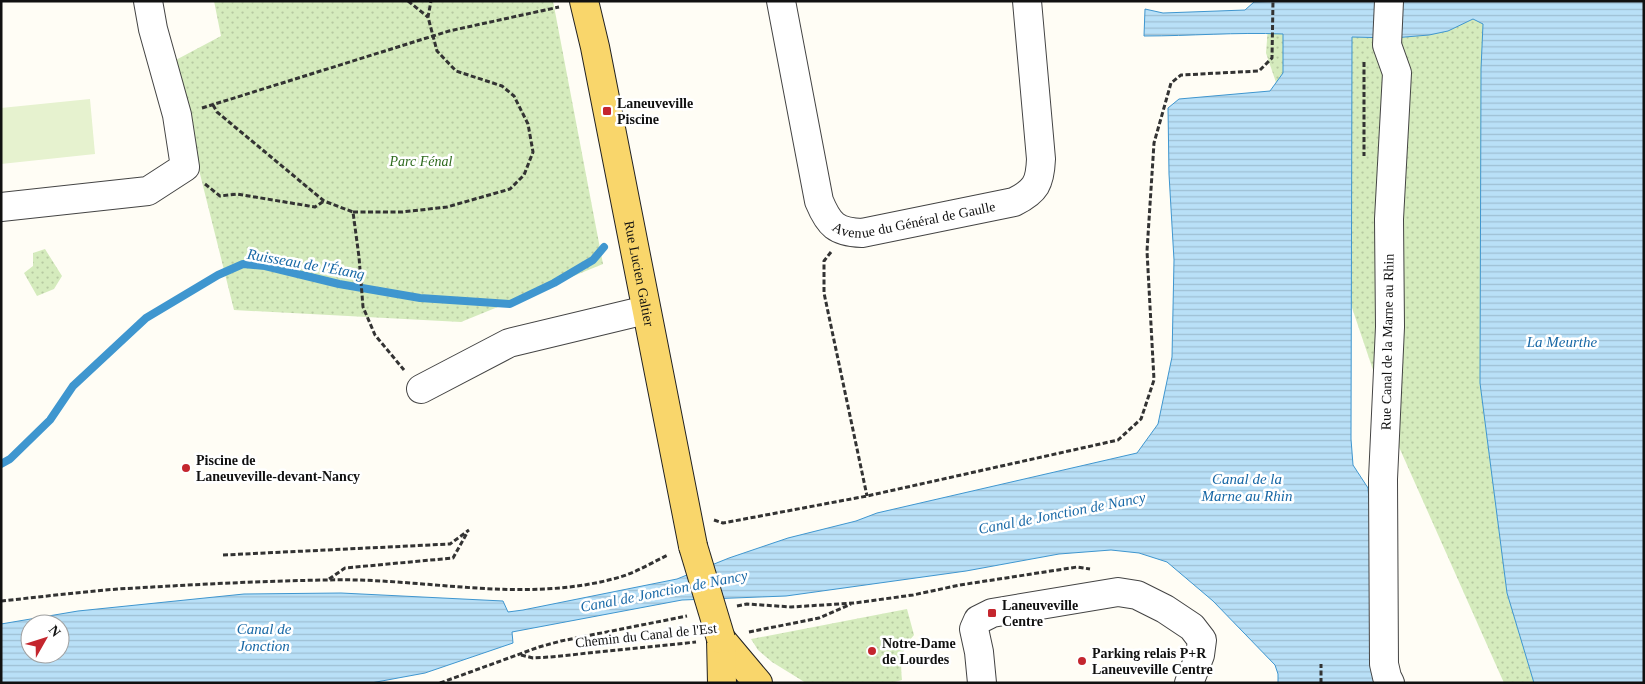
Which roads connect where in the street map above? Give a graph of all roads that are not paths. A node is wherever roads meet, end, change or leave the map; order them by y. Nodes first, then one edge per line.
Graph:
1 (148, 1) edge
2 (781, 1) edge
3 (1027, 1) edge
4 (1389, 1) edge
5 (584, 2) edge
6 (1, 207) edge
7 (646, 310) junction
8 (421, 389) road end
9 (721, 639) junction
10 (722, 683) edge
11 (758, 683) edge
12 (982, 683) edge
13 (1189, 683) edge
14 (1390, 683) edge

1 - 6 street
2 - 3 street, Avenue du Général de Gaulle
4 - 14 street, Rue Canal de la Marne au Rhin
5 - 7 main road, Rue Lucien Galtier
7 - 8 street
7 - 9 main road, Rue Lucien Galtier, bridge
9 - 10 main road
9 - 11 main road
12 - 13 street

